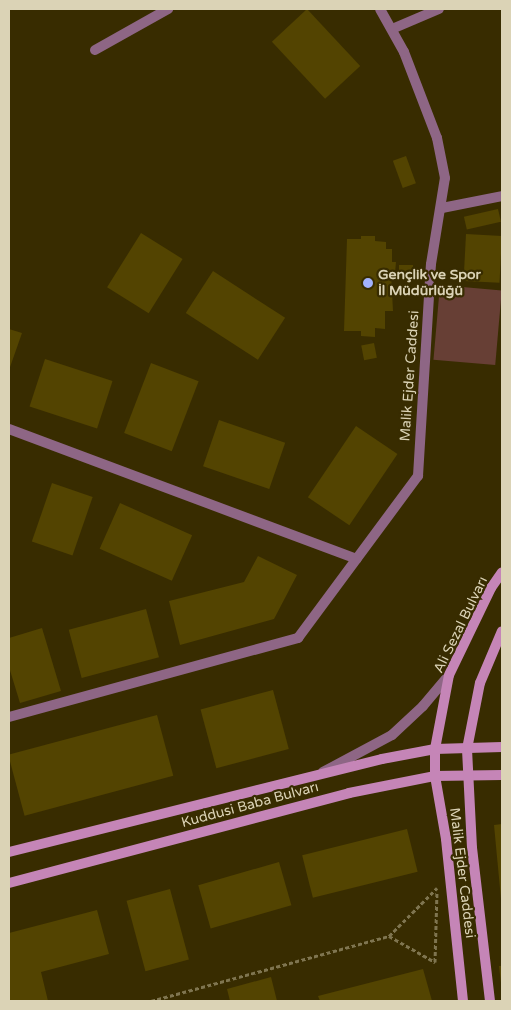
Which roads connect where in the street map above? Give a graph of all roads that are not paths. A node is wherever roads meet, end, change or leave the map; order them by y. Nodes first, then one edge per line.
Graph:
1 (168, 9) edge
2 (380, 9) edge
3 (439, 9) edge
4 (392, 29) junction
5 (95, 50) dead end
6 (502, 196) edge
7 (442, 208) junction
8 (9, 429) edge
9 (356, 559) junction
10 (502, 572) edge
11 (502, 631) edge
12 (449, 674) junction
13 (9, 717) edge
14 (502, 747) edge
15 (435, 749) junction
16 (467, 750) junction
17 (468, 775) junction
18 (502, 775) edge
19 (435, 776) junction
20 (314, 777) junction
21 (9, 852) edge
22 (9, 884) edge
23 (463, 1001) edge
24 (490, 1001) edge

1 - 5 street
2 - 4 street, Malik Ejder Caddesi
3 - 4 street
4 - 7 street, Malik Ejder Caddesi
6 - 7 street
7 - 9 street, Malik Ejder Caddesi
8 - 9 street
9 - 13 street, Malik Ejder Caddesi
10 - 12 main road, Ali Sezal Bulvarı
11 - 16 main road
12 - 15 main road, Ali Sezal Bulvarı
12 - 20 street
14 - 16 main road, Kuddusi Baba Bulvarı
15 - 16 main road, Kuddusi Baba Bulvarı
15 - 19 main road, Malik Ejder Caddesi
15 - 20 main road, Kuddusi Baba Bulvarı
16 - 17 main road, Malik Ejder Caddesi
17 - 18 main road, Kuddusi Baba Bulvarı
17 - 19 main road, Kuddusi Baba Bulvarı
17 - 24 main road, Malik Ejder Caddesi
19 - 22 main road, Kuddusi Baba Bulvarı
19 - 23 main road, Malik Ejder Caddesi
20 - 21 main road, Kuddusi Baba Bulvarı

